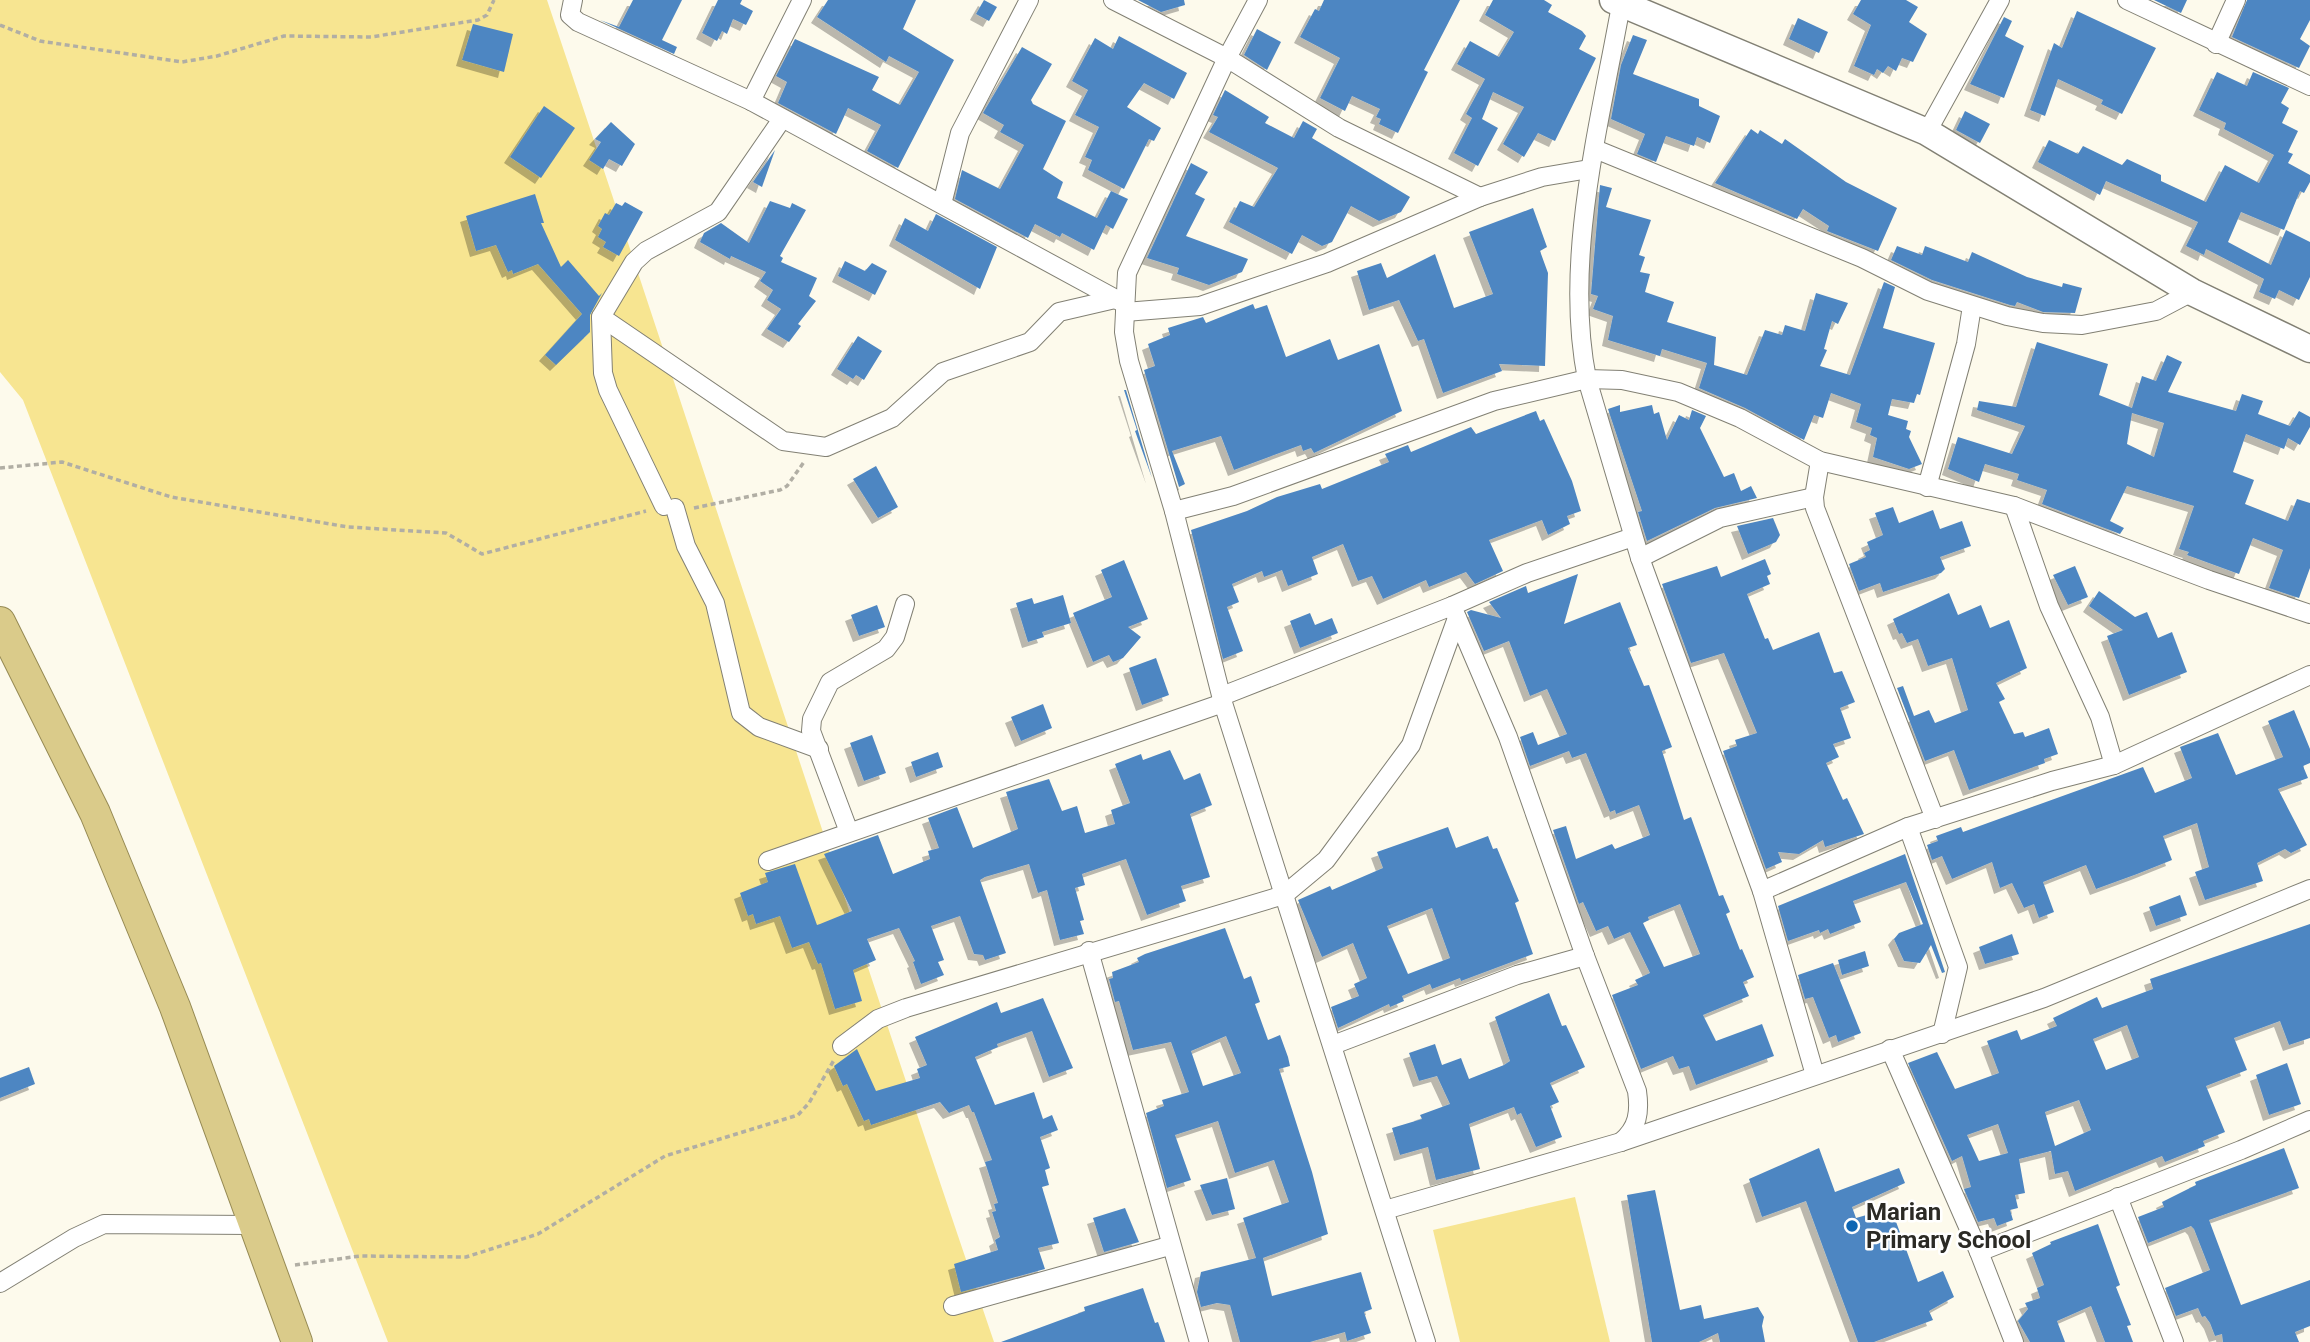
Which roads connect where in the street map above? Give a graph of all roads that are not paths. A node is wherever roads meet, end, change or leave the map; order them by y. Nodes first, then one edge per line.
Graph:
1 (573, 0) edge
2 (802, 0) edge
3 (1028, 0) edge
4 (1113, 0) edge
5 (1258, 0) edge
6 (2000, 0) edge
7 (2127, 0) edge
8 (2236, 0) edge
9 (1617, 2) edge
10 (2216, 44) junction
11 (1227, 58) junction
12 (2310, 86) edge
13 (751, 101) junction
14 (782, 119) junction
15 (1927, 132) junction
16 (1595, 149) junction
17 (1589, 169) junction
18 (1480, 197) junction
19 (942, 204) junction
20 (2192, 292) junction
21 (1122, 305) junction
22 (1972, 306) junction
23 (601, 317) junction
24 (2310, 349) edge
25 (1587, 379) junction
26 (1820, 461) junction
27 (1927, 487) junction
28 (1814, 497) junction
29 (2014, 506) junction
30 (1174, 511) junction
31 (1633, 537) junction
32 (1640, 558) junction
33 (905, 604) dead end
34 (1454, 612) junction
35 (2310, 614) edge
36 (0, 622) edge
37 (2310, 675) edge
38 (1222, 699) junction
39 (819, 749) junction
40 (2114, 765) junction
41 (1935, 818) junction
42 (1908, 827) junction
43 (849, 832) junction
44 (768, 860) dead end
45 (2310, 889) edge
46 (1762, 891) junction
47 (1284, 895) junction
48 (1089, 951) junction
49 (1585, 956) junction
50 (1942, 1034) junction
51 (1333, 1045) junction
52 (842, 1046) road end
53 (1890, 1049) junction
54 (1815, 1074) junction
55 (2310, 1120) edge
56 (1621, 1142) junction
57 (2118, 1197) junction
58 (1385, 1210) junction
59 (252, 1225) junction
60 (1169, 1246) junction
61 (1979, 1252) junction
62 (0, 1283) edge
63 (953, 1306) dead end
64 (297, 1342) edge
65 (1199, 1342) edge
66 (1426, 1342) edge
67 (2014, 1342) edge
68 (2174, 1342) edge

1 - 13 street
2 - 13 street
3 - 19 street
4 - 11 street
5 - 11 street
6 - 15 street
7 - 10 street
8 - 10 street
9 - 15 main road
9 - 16 street
10 - 12 street
11 - 18 street
11 - 21 street
13 - 14 street
14 - 19 street
14 - 23 street
15 - 20 main road
16 - 17 street
16 - 22 street
17 - 18 street
17 - 25 street
18 - 21 street
19 - 21 street
20 - 22 street
20 - 24 main road
21 - 23 street
21 - 30 street
22 - 27 street
23 - 39 street
25 - 26 street
25 - 30 street
25 - 31 street
26 - 27 street
26 - 28 street
27 - 29 street
28 - 32 street
28 - 41 street
29 - 35 street
29 - 40 street
30 - 38 street
31 - 32 street
31 - 34 street
32 - 46 street
33 - 39 street
34 - 38 street
34 - 47 street
34 - 49 street
36 - 59 highway
37 - 40 street
38 - 43 street
38 - 47 street
39 - 43 street
40 - 41 street
41 - 42 street
42 - 46 street
42 - 50 street
43 - 44 street
45 - 50 street
46 - 54 street
47 - 48 street
47 - 51 street
48 - 52 street
48 - 60 street
49 - 51 street
49 - 56 street
50 - 53 street
51 - 58 street
53 - 54 street
53 - 61 street
54 - 56 street
55 - 57 street
56 - 58 street
57 - 61 street
57 - 68 street
58 - 66 street
59 - 62 street
59 - 64 highway
60 - 63 street
60 - 65 street
61 - 67 street

